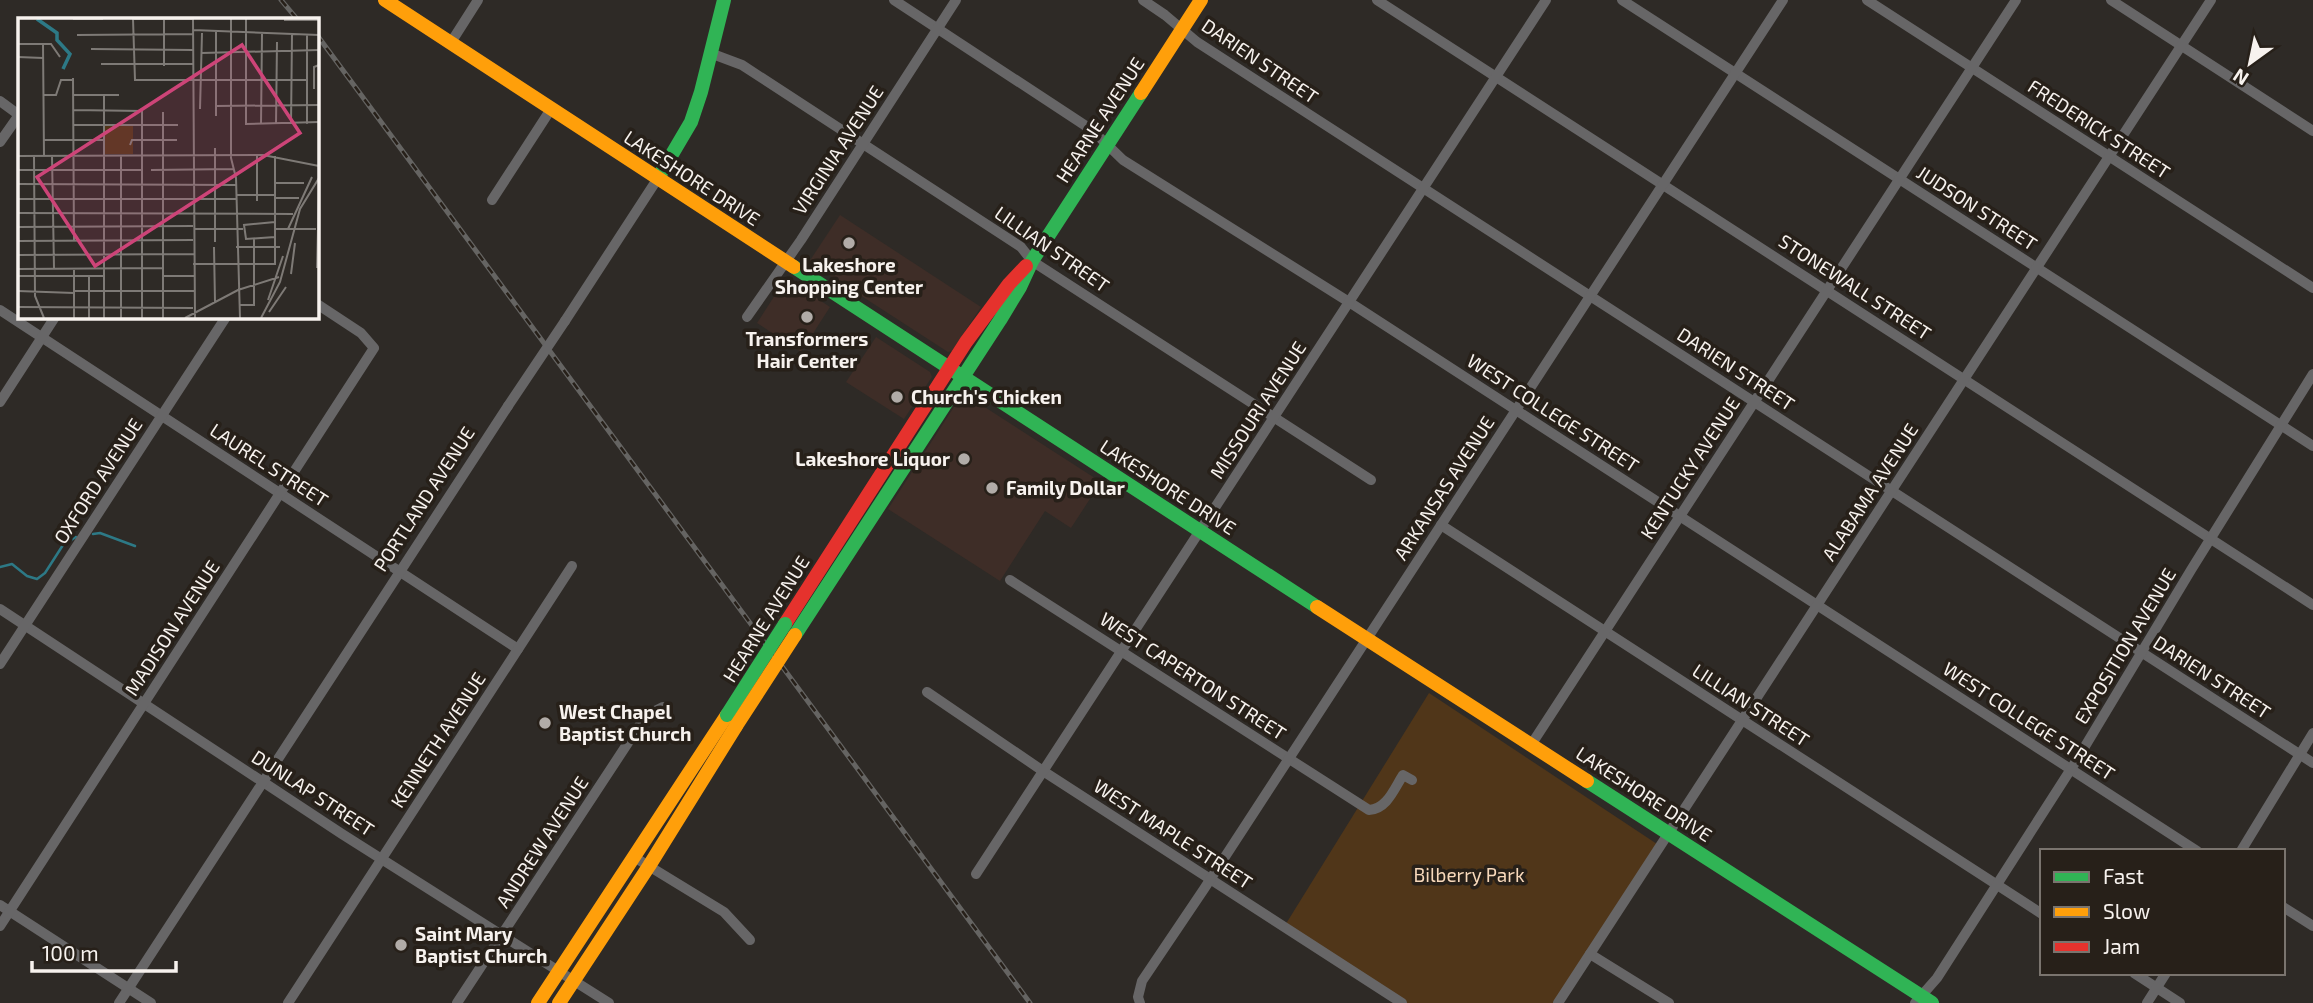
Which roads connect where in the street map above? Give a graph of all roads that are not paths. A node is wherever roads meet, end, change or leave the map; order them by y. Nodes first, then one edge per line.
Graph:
1 (385, 0) edge
2 (478, 0) edge
3 (724, 0) edge
4 (894, 0) edge
5 (956, 0) edge
6 (1143, 0) edge
7 (1201, 0) edge
8 (1377, 0) edge
9 (1546, 0) edge
10 (1622, 0) edge
11 (1783, 0) edge
12 (1867, 0) edge
13 (2016, 0) edge
14 (2111, 0) edge
15 (2211, 0) edge
16 (938, 29) junction
17 (1182, 29) junction
18 (450, 44) junction
19 (2182, 46) junction
20 (710, 53) junction
21 (1971, 67) junction
22 (1735, 74) junction
23 (1496, 76) junction
24 (0, 101) edge
25 (551, 109) junction
26 (18, 114) edge
27 (18, 116) edge
28 (2313, 131) edge
29 (0, 142) edge
30 (863, 143) junction
31 (1107, 145) junction
32 (2109, 156) junction
33 (658, 178) junction
34 (1899, 179) junction
35 (1662, 184) junction
36 (1423, 188) junction
37 (492, 200) dead end
38 (784, 261) junction
39 (1032, 261) junction
40 (2035, 267) junction
41 (2313, 288) edge
42 (1827, 290) junction
43 (1590, 295) junction
44 (1349, 302) junction
45 (318, 305) edge
46 (0, 310) edge
47 (747, 317) dead end
48 (54, 318) edge
49 (225, 318) edge
50 (42, 338) junction
51 (948, 368) junction
52 (2313, 374) edge
53 (963, 378) junction
54 (1964, 379) junction
55 (0, 402) edge
56 (1755, 402) junction
57 (1515, 410) junction
58 (161, 416) junction
59 (1274, 417) junction
60 (2280, 425) junction
61 (2313, 446) edge
62 (1371, 480) dead end
63 (875, 481) junction
64 (890, 491) junction
65 (1892, 491) junction
66 (281, 494) junction
67 (1680, 516) junction
68 (1441, 525) junction
69 (1200, 530) junction
70 (2211, 539) junction
71 (572, 566) dead end
72 (401, 572) junction
73 (1010, 580) dead end
74 (1816, 605) junction
75 (2313, 605) edge
76 (0, 609) edge
77 (25, 625) junction
78 (790, 630) junction
79 (1605, 631) junction
80 (1367, 638) junction
81 (518, 649) junction
82 (1122, 651) junction
83 (2142, 652) junction
84 (0, 664) edge
85 (927, 692) dead end
86 (145, 703) junction
87 (663, 707) dead end
88 (1742, 719) junction
89 (732, 720) junction
90 (2313, 733) edge
91 (1531, 745) junction
92 (2300, 754) junction
93 (1289, 758) junction
94 (2313, 763) edge
95 (2071, 769) junction
96 (1043, 771) junction
97 (1412, 780) dead end
98 (263, 781) junction
99 (1668, 833) junction
100 (2194, 849) edge
101 (2242, 849) edge
102 (634, 857) junction
103 (382, 858) junction
104 (649, 866) junction
105 (976, 874) dead end
106 (1210, 879) junction
107 (1997, 885) junction
108 (0, 905) edge
109 (2285, 908) edge
110 (10, 911) junction
111 (2040, 913) edge
112 (0, 926) edge
113 (2313, 926) edge
114 (501, 935) junction
115 (750, 940) dead end
116 (1590, 954) junction
117 (559, 972) junction
118 (2137, 975) edge
119 (2165, 975) edge
120 (574, 981) junction
121 (129, 988) junction
122 (2157, 988) junction
123 (1139, 1000) edge
124 (1923, 1001) edge
125 (119, 1003) edge
126 (151, 1003) edge
127 (288, 1003) edge
128 (457, 1003) edge
129 (538, 1003) edge
130 (559, 1003) edge
131 (609, 1003) edge
132 (1402, 1003) edge
133 (1558, 1003) edge
134 (1670, 1003) edge
135 (2147, 1003) edge
136 (2180, 1003) edge

1 - 18 main road, LAKESHORE DRIVE
2 - 18 street
3 - 20 main road, PORTLAND AVENUE
4 - 16 street, WEST COLLEGE STREET
5 - 16 street, VIRGINIA AVENUE
6 - 17 street, DARIEN STREET
7 - 17 main road, HEARNE AVENUE
8 - 23 street, STONEWALL STREET
9 - 23 street, MISSOURI AVENUE
10 - 22 street, JUDSON STREET
11 - 22 street, ARKANSAS AVENUE
12 - 21 street, FREDERICK STREET
13 - 21 street, KENTUCKY AVENUE
14 - 19 street
15 - 19 street, ALABAMA AVENUE
16 - 30 street, VIRGINIA AVENUE
16 - 31 street, WEST COLLEGE STREET
17 - 31 main road, HEARNE AVENUE
17 - 36 street, DARIEN STREET
18 - 25 main road, LAKESHORE DRIVE
19 - 28 street
19 - 32 street, ALABAMA AVENUE
20 - 30 street, LILLIAN STREET
20 - 33 main road, PORTLAND AVENUE
21 - 32 street, FREDERICK STREET
21 - 34 street, KENTUCKY AVENUE
22 - 34 street, JUDSON STREET
22 - 35 street, ARKANSAS AVENUE
23 - 35 street, STONEWALL STREET
23 - 36 street, MISSOURI AVENUE
24 - 26 street
25 - 33 main road, LAKESHORE DRIVE
25 - 37 street
27 - 29 street
30 - 38 street, VIRGINIA AVENUE
30 - 39 street, LILLIAN STREET
31 - 39 main road, HEARNE AVENUE
31 - 44 street, WEST COLLEGE STREET
32 - 40 street, ALABAMA AVENUE
32 - 41 street, FREDERICK STREET
33 - 38 main road, LAKESHORE DRIVE
33 - 72 street, PORTLAND AVENUE, bridge
34 - 40 street, JUDSON STREET
34 - 42 street, KENTUCKY AVENUE
35 - 42 street, STONEWALL STREET
35 - 43 street, ARKANSAS AVENUE
36 - 43 street, DARIEN STREET
36 - 44 street, MISSOURI AVENUE
38 - 47 street, VIRGINIA AVENUE
38 - 51 main road, LAKESHORE DRIVE
39 - 51 main road, HEARNE AVENUE
39 - 53 main road, HEARNE AVENUE
39 - 59 street, LILLIAN STREET
40 - 54 street, ALABAMA AVENUE
40 - 60 street, JUDSON STREET
42 - 54 street, STONEWALL STREET
42 - 56 street, KENTUCKY AVENUE
43 - 56 street, DARIEN STREET
43 - 57 street, ARKANSAS AVENUE
44 - 57 street, WEST COLLEGE STREET
44 - 59 street, MISSOURI AVENUE
45 - 66 street, MADISON AVENUE
46 - 50 street, LAUREL STREET
48 - 50 street
49 - 58 street, OXFORD AVENUE
50 - 55 street
50 - 58 street, LAUREL STREET
51 - 53 main road, LAKESHORE DRIVE
51 - 63 main road, HEARNE AVENUE
52 - 60 street, EXPOSITION AVENUE
53 - 64 main road, HEARNE AVENUE
53 - 69 main road, LAKESHORE DRIVE
54 - 65 street, ALABAMA AVENUE
54 - 70 street, STONEWALL STREET
56 - 65 street, DARIEN STREET
56 - 67 street, KENTUCKY AVENUE
57 - 67 street, WEST COLLEGE STREET
57 - 68 street, ARKANSAS AVENUE
58 - 66 street, LAUREL STREET
58 - 77 street, OXFORD AVENUE
59 - 62 street, LILLIAN STREET
59 - 69 street, MISSOURI AVENUE
60 - 61 street, JUDSON STREET
60 - 70 street, EXPOSITION AVENUE
63 - 64 main road
63 - 78 main road, HEARNE AVENUE
64 - 78 main road, HEARNE AVENUE
65 - 74 street, ALABAMA AVENUE
65 - 83 street, DARIEN STREET
66 - 72 street, LAUREL STREET
66 - 86 street, MADISON AVENUE
67 - 74 street, WEST COLLEGE STREET
67 - 79 street, KENTUCKY AVENUE
68 - 79 street, LILLIAN STREET
68 - 80 street, ARKANSAS AVENUE
69 - 80 main road, LAKESHORE DRIVE
69 - 82 street, MISSOURI AVENUE
70 - 75 street, STONEWALL STREET
70 - 83 street, EXPOSITION AVENUE
71 - 81 street, KENNETH AVENUE
72 - 81 street, LAUREL STREET
72 - 98 street, PORTLAND AVENUE
73 - 82 street, WEST CAPERTON STREET
74 - 88 street, ALABAMA AVENUE
74 - 95 street, WEST COLLEGE STREET
76 - 77 street, DUNLAP STREET
77 - 84 street, OXFORD AVENUE
77 - 86 street, DUNLAP STREET
78 - 89 main road, HEARNE AVENUE, bridge
79 - 88 street, LILLIAN STREET
79 - 91 street, KENTUCKY AVENUE
80 - 91 main road, LAKESHORE DRIVE
80 - 93 street, ARKANSAS AVENUE
81 - 103 street, KENNETH AVENUE
82 - 93 street, WEST CAPERTON STREET
82 - 96 street, MISSOURI AVENUE
83 - 92 street, DARIEN STREET
83 - 95 street, EXPOSITION AVENUE
85 - 96 street, WEST MAPLE STREET
86 - 98 street, DUNLAP STREET
86 - 110 street, MADISON AVENUE
87 - 114 street, ANDREW AVENUE
88 - 99 street, ALABAMA AVENUE
88 - 107 street, LILLIAN STREET
89 - 102 main road, HEARNE AVENUE
89 - 104 main road, HEARNE AVENUE
90 - 92 street
91 - 99 main road, LAKESHORE DRIVE
92 - 94 street, DARIEN STREET
92 - 101 street
93 - 97 street, WEST CAPERTON STREET
93 - 106 street, ARKANSAS AVENUE
95 - 100 street, WEST COLLEGE STREET
95 - 107 street, EXPOSITION AVENUE
96 - 105 street, MISSOURI AVENUE
96 - 106 street, WEST MAPLE STREET
98 - 103 street, DUNLAP STREET
98 - 121 street, PORTLAND AVENUE
99 - 116 street, ALABAMA AVENUE
99 - 124 main road, LAKESHORE DRIVE
102 - 104 street
102 - 117 main road, HEARNE AVENUE
103 - 114 street, DUNLAP STREET
103 - 127 street, KENNETH AVENUE
104 - 115 street
104 - 120 main road, HEARNE AVENUE
106 - 123 street, ARKANSAS AVENUE
106 - 132 street, WEST MAPLE STREET
107 - 111 street, LILLIAN STREET
107 - 124 street, EXPOSITION AVENUE
108 - 110 street
109 - 113 street
110 - 112 street, MADISON AVENUE
110 - 121 street
114 - 117 street, DUNLAP STREET
114 - 128 street, ANDREW AVENUE
116 - 133 street, ALABAMA AVENUE
116 - 134 street
117 - 120 street, DUNLAP STREET
117 - 129 main road, HEARNE AVENUE
118 - 122 street
119 - 122 street
120 - 130 main road, HEARNE AVENUE
120 - 131 street, DUNLAP STREET
121 - 125 street, PORTLAND AVENUE
121 - 126 street
122 - 135 street
122 - 136 street

